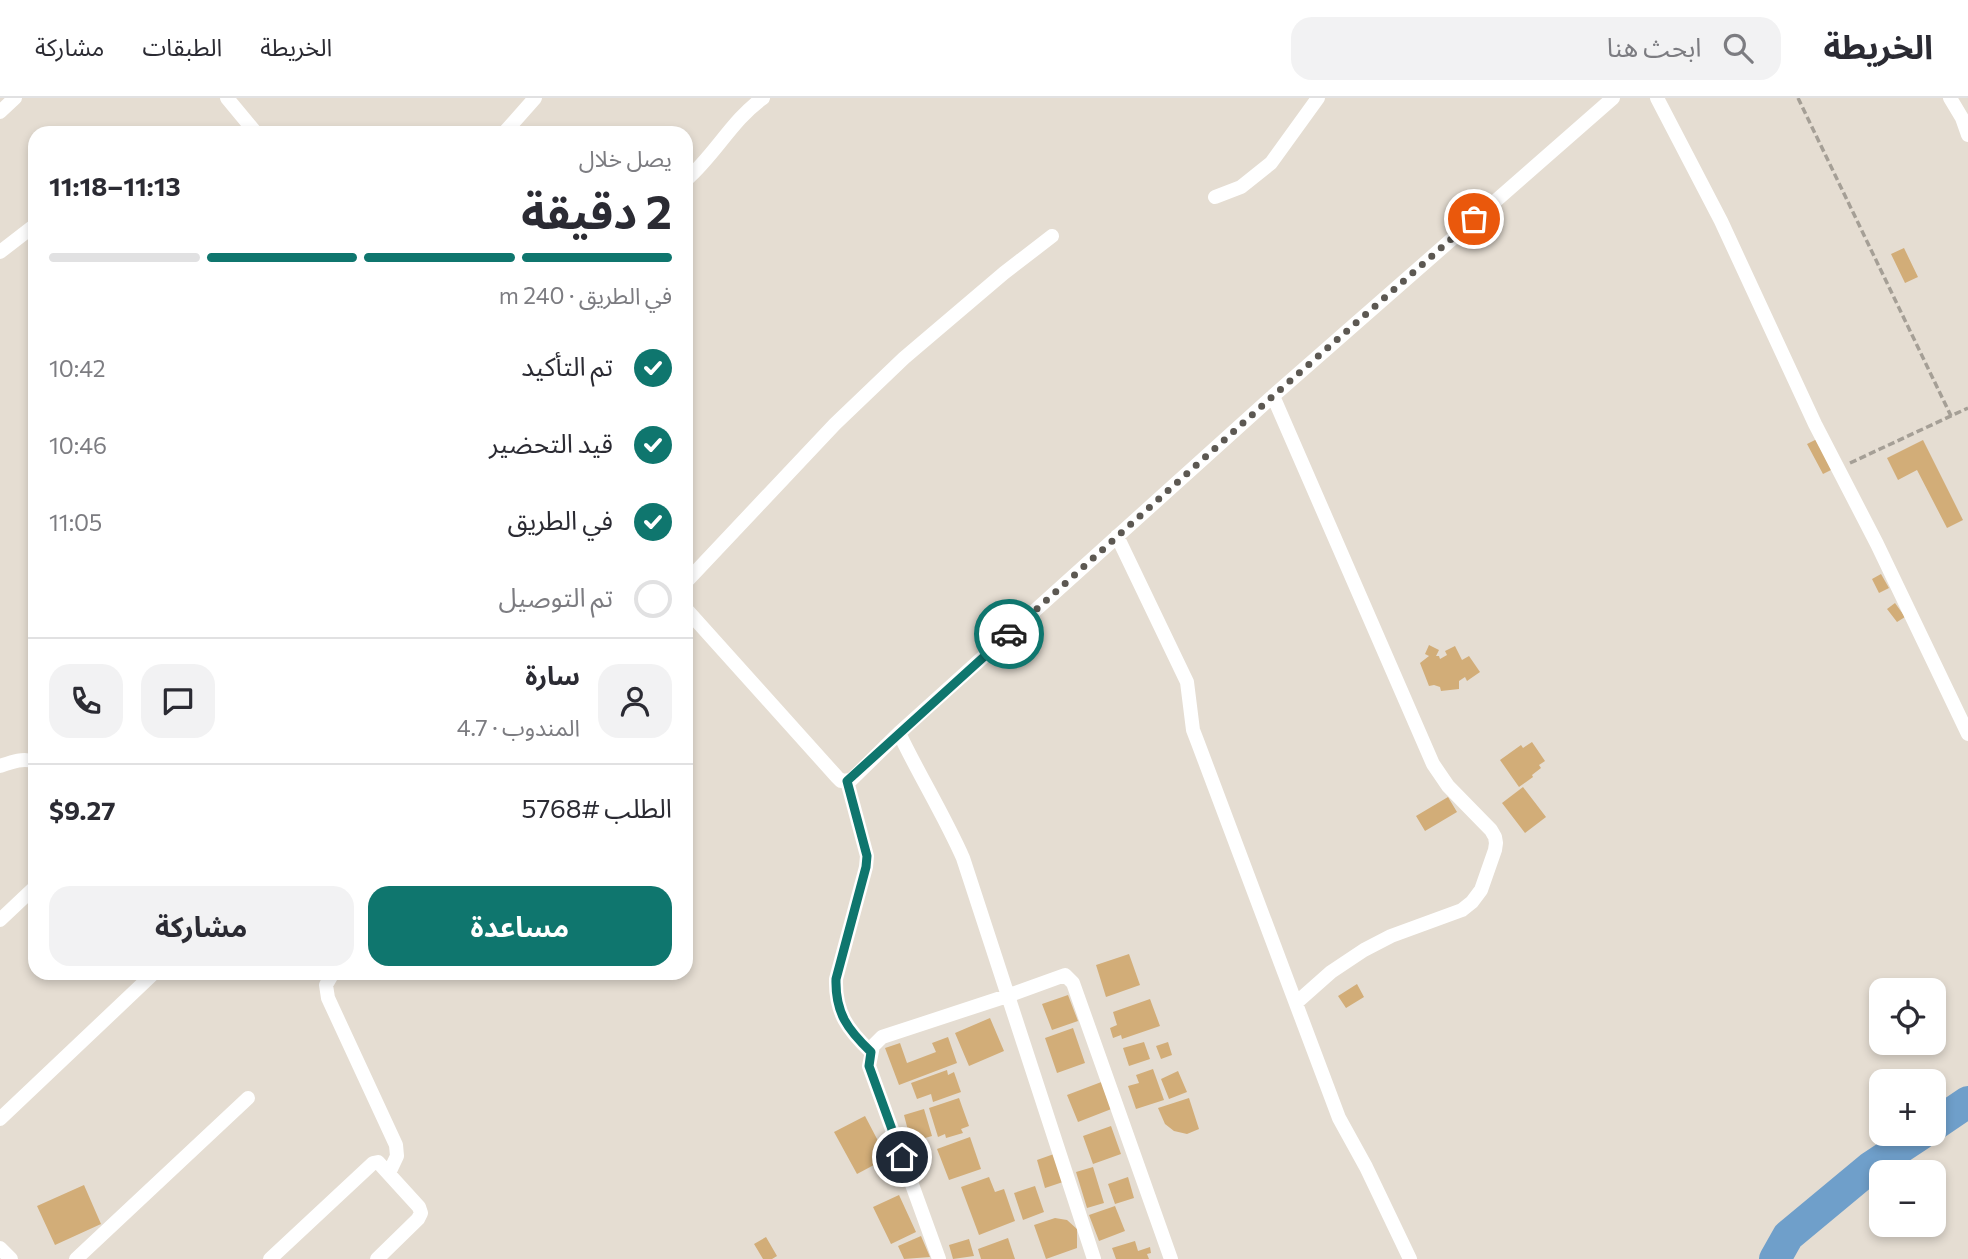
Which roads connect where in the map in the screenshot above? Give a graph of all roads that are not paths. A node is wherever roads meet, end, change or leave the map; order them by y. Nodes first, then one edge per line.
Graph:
1 (15, 98) edge
2 (227, 98) edge
3 (535, 98) edge
4 (763, 98) edge
5 (1318, 98) edge
6 (1613, 98) edge
7 (1657, 98) edge
8 (1950, 98) edge
9 (0, 113) edge
10 (250, 126) edge
11 (510, 126) edge
12 (1968, 135) edge
13 (693, 174) edge
14 (1215, 197) dead end
15 (28, 230) edge
16 (1052, 236) dead end
17 (0, 252) edge
18 (1273, 396) junction
19 (1117, 536) junction
20 (693, 575) edge
21 (693, 623) edge
22 (899, 733) junction
23 (1968, 734) edge
24 (28, 760) edge
25 (0, 766) edge
26 (847, 781) junction
27 (28, 894) edge
28 (0, 920) edge
29 (147, 980) edge
30 (328, 980) edge
31 (1007, 996) junction
32 (1296, 1003) junction
33 (871, 1052) junction
34 (248, 1098) dead end
35 (0, 1119) edge
36 (389, 1173) junction
37 (0, 1248) edge
38 (11, 1259) edge
39 (76, 1259) edge
40 (270, 1259) edge
41 (377, 1259) edge
42 (939, 1259) edge
43 (1094, 1259) edge
44 (1171, 1259) edge
45 (1410, 1259) edge

1 - 9 street
2 - 10 street
3 - 11 street
4 - 13 street
5 - 14 street
6 - 18 street
7 - 23 street
8 - 12 street
15 - 17 street
16 - 20 street
18 - 19 street
18 - 32 street
19 - 22 street
19 - 32 street
21 - 26 street
22 - 26 street
22 - 31 street
24 - 25 street
26 - 33 street
27 - 28 street
29 - 35 street
30 - 36 street
31 - 33 street
31 - 43 street
31 - 44 street
32 - 45 street
33 - 42 street
34 - 39 street
36 - 40 street
36 - 41 street
37 - 38 street

